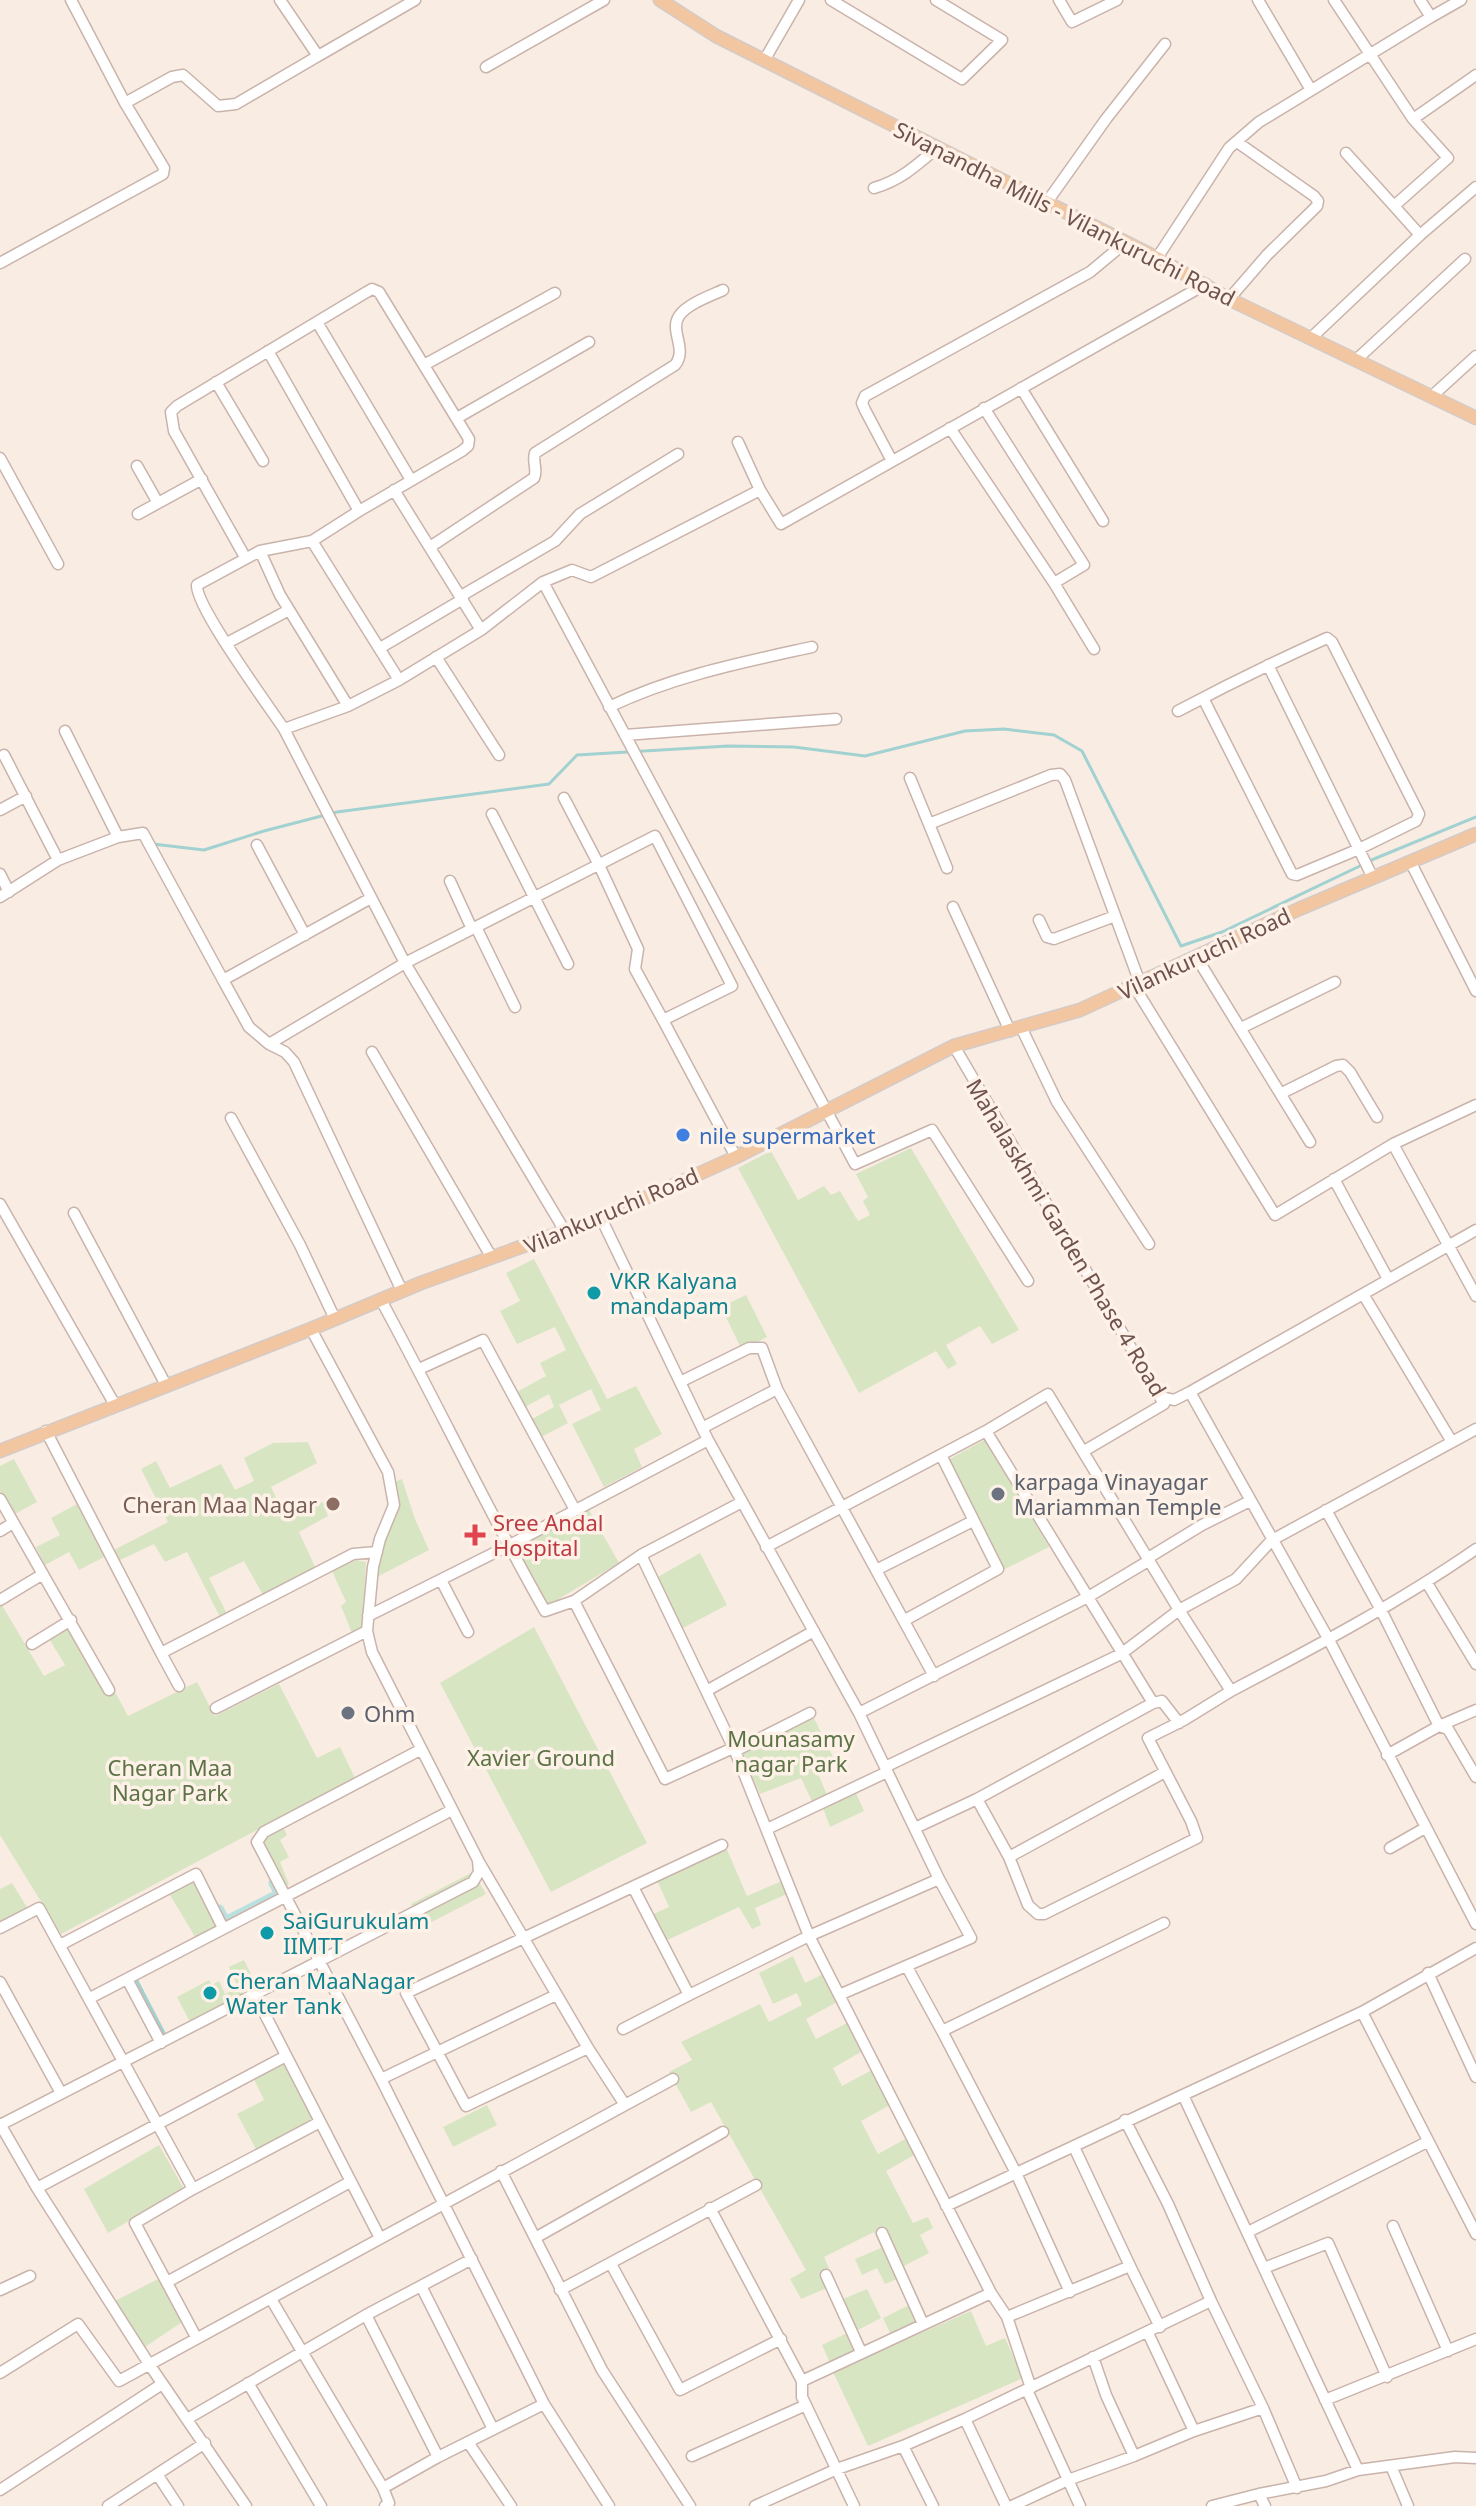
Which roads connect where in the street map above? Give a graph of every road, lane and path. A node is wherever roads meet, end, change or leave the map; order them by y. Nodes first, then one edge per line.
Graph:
1 (71, 0) edge
2 (280, 0) edge
3 (415, 0) edge
4 (604, 0) edge
5 (660, 0) edge
6 (799, 0) edge
7 (831, 0) edge
8 (936, 0) edge
9 (1059, 0) edge
10 (1117, 0) edge
11 (1258, 0) edge
12 (1334, 0) edge
13 (1420, 0) edge
14 (1461, 0) edge
15 (675, 4) edge
16 (1431, 17) junction
17 (1165, 44) dead end
18 (1369, 54) junction
19 (318, 56) junction
20 (765, 59) junction
21 (486, 67) dead end
22 (1476, 75) edge
23 (1311, 90) junction
24 (125, 103) junction
25 (1413, 119) junction
26 (1237, 142) junction
27 (938, 147) junction
28 (1346, 153) dead end
29 (1476, 187) edge
30 (874, 188) dead end
31 (1047, 202) junction
32 (1394, 206) junction
33 (1420, 235) junction
34 (1126, 242) junction
35 (1157, 258) junction
36 (1465, 259) dead end
37 (0, 263) edge
38 (1206, 284) junction
39 (723, 290) dead end
40 (555, 293) dead end
41 (1229, 299) junction
42 (317, 322) junction
43 (1311, 338) junction
44 (589, 342) dead end
45 (268, 351) junction
46 (1476, 356) edge
47 (1356, 360) junction
48 (424, 365) junction
49 (216, 382) junction
50 (1021, 388) junction
51 (1431, 397) junction
52 (984, 408) junction
53 (457, 418) junction
54 (1476, 418) edge
55 (950, 428) junction
56 (738, 442) dead end
57 (678, 454) dead end
58 (0, 458) edge
59 (263, 461) dead end
60 (892, 461) junction
61 (137, 466) dead end
62 (3, 472) edge
63 (202, 479) junction
64 (411, 480) junction
65 (394, 490) junction
66 (760, 490) junction
67 (158, 503) junction
68 (359, 511) junction
69 (138, 514) dead end
70 (1103, 521) dead end
71 (312, 541) junction
72 (430, 547) junction
73 (260, 551) junction
74 (245, 557) junction
75 (58, 564) dead end
76 (543, 582) junction
77 (1054, 583) junction
78 (462, 597) junction
79 (289, 610) junction
80 (481, 630) junction
81 (227, 643) junction
82 (812, 647) dead end
83 (380, 648) junction
84 (1094, 649) dead end
85 (436, 657) junction
86 (1268, 665) junction
87 (399, 680) junction
88 (1203, 698) junction
89 (348, 706) junction
90 (609, 707) junction
91 (1178, 711) dead end
92 (836, 719) dead end
93 (284, 729) junction
94 (65, 731) dead end
95 (625, 735) junction
96 (4, 755) dead end
97 (499, 755) dead end
98 (910, 778) dead end
99 (26, 796) junction
100 (564, 798) dead end
101 (0, 810) edge
102 (492, 814) dead end
103 (929, 824) junction
104 (1476, 834) edge
105 (118, 837) junction
106 (257, 845) dead end
107 (1360, 853) junction
108 (58, 860) junction
109 (1411, 863) junction
110 (599, 865) junction
111 (947, 868) dead end
112 (0, 874) edge
113 (1373, 878) junction
114 (450, 881) dead end
115 (5, 895) edge
116 (371, 898) junction
117 (534, 898) junction
118 (953, 907) dead end
119 (1115, 916) junction
120 (1039, 920) dead end
121 (474, 928) junction
122 (305, 935) junction
123 (1197, 958) junction
124 (405, 963) junction
125 (568, 964) dead end
126 (223, 980) junction
127 (1335, 982) dead end
128 (1137, 984) junction
129 (1476, 991) edge
130 (515, 1007) dead end
131 (663, 1020) junction
132 (1241, 1028) junction
133 (1015, 1029) junction
134 (269, 1044) junction
135 (954, 1046) junction
136 (372, 1052) dead end
137 (1282, 1093) junction
138 (1476, 1105) edge
139 (825, 1112) junction
140 (1377, 1117) dead end
141 (231, 1118) dead end
142 (1310, 1142) dead end
143 (1393, 1144) junction
144 (736, 1157) junction
145 (1334, 1179) junction
146 (0, 1204) edge
147 (74, 1213) dead end
148 (601, 1218) junction
149 (1476, 1230) edge
150 (566, 1233) junction
151 (1149, 1244) dead end
152 (1450, 1245) junction
153 (492, 1258) junction
154 (1388, 1279) junction
155 (1028, 1281) dead end
156 (402, 1291) junction
157 (1363, 1294) junction
158 (1476, 1296) edge
159 (381, 1300) junction
160 (335, 1319) junction
161 (311, 1329) junction
162 (419, 1369) junction
163 (680, 1382) junction
164 (166, 1385) junction
165 (777, 1389) junction
166 (1190, 1392) junction
167 (1164, 1404) junction
168 (115, 1405) junction
169 (702, 1428) junction
170 (1476, 1429) edge
171 (46, 1431) junction
172 (986, 1431) junction
173 (708, 1440) junction
174 (1452, 1442) junction
175 (0, 1451) edge
176 (1084, 1451) junction
177 (941, 1455) junction
178 (0, 1499) edge
179 (1250, 1501) junction
180 (742, 1502) junction
181 (843, 1508) junction
182 (575, 1510) junction
183 (1326, 1510) junction
184 (973, 1521) junction
185 (13, 1523) junction
186 (0, 1531) edge
187 (1272, 1540) junction
188 (508, 1546) junction
189 (766, 1547) junction
190 (1476, 1549) edge
191 (377, 1552) junction
192 (641, 1555) junction
193 (1149, 1559) junction
194 (876, 1570) junction
195 (43, 1574) junction
196 (441, 1580) junction
197 (1427, 1583) junction
198 (1088, 1597) junction
199 (0, 1600) edge
200 (574, 1601) junction
201 (1179, 1610) junction
202 (1381, 1610) junction
203 (368, 1616) junction
204 (71, 1620) junction
205 (905, 1620) junction
206 (367, 1631) junction
207 (814, 1631) junction
208 (468, 1632) dead end
209 (1329, 1640) junction
210 (32, 1644) dead end
211 (161, 1653) junction
212 (1121, 1654) junction
213 (1476, 1664) edge
214 (934, 1676) junction
215 (179, 1686) dead end
216 (109, 1690) dead end
217 (708, 1690) junction
218 (1231, 1691) junction
219 (1153, 1703) junction
220 (216, 1708) dead end
221 (1476, 1710) edge
222 (810, 1713) dead end
223 (859, 1713) junction
224 (1179, 1723) junction
225 (1439, 1726) junction
226 (734, 1749) junction
227 (420, 1750) junction
228 (1387, 1755) junction
229 (886, 1769) junction
230 (1165, 1772) junction
231 (1476, 1777) edge
232 (977, 1799) junction
233 (452, 1810) junction
234 (915, 1828) junction
235 (1425, 1828) junction
236 (767, 1829) junction
237 (722, 1845) dead end
238 (1390, 1848) dead end
239 (1009, 1857) junction
240 (478, 1860) junction
241 (939, 1879) junction
242 (633, 1887) junction
243 (286, 1895) junction
244 (1164, 1923) dead end
245 (1476, 1924) edge
246 (0, 1928) edge
247 (221, 1929) junction
248 (809, 1936) junction
249 (523, 1938) junction
250 (59, 1943) junction
251 (1476, 1948) edge
252 (322, 1961) junction
253 (907, 1967) junction
254 (1428, 1973) junction
255 (127, 1979) junction
256 (0, 1982) edge
257 (255, 1995) junction
258 (556, 1995) junction
259 (689, 1995) junction
260 (839, 1995) junction
261 (90, 1998) junction
262 (1362, 2012) junction
263 (623, 2029) dead end
264 (942, 2031) junction
265 (161, 2043) junction
266 (588, 2048) junction
267 (438, 2052) junction
268 (286, 2056) junction
269 (125, 2061) junction
270 (1476, 2077) edge
271 (382, 2078) junction
272 (673, 2079) dead end
273 (61, 2093) junction
274 (1183, 2095) junction
275 (625, 2105) junction
276 (1125, 2120) junction
277 (157, 2122) junction
278 (320, 2122) junction
279 (0, 2125) edge
280 (723, 2132) dead end
281 (1427, 2142) junction
282 (1074, 2147) junction
283 (501, 2171) junction
284 (1016, 2173) junction
285 (350, 2182) junction
286 (756, 2185) dead end
287 (37, 2188) junction
288 (193, 2189) junction
289 (445, 2204) junction
290 (946, 2206) junction
291 (710, 2208) junction
292 (1393, 2226) dead end
293 (1475, 2228) edge
294 (1248, 2232) junction
295 (882, 2233) dead end
296 (380, 2238) junction
297 (535, 2238) junction
298 (472, 2259) junction
299 (611, 2264) junction
300 (1130, 2266) junction
301 (1264, 2268) junction
302 (826, 2275) dead end
303 (30, 2276) dead end
304 (167, 2282) junction
305 (421, 2286) junction
306 (0, 2290) edge
307 (560, 2290) junction
308 (1070, 2292) junction
309 (991, 2293) junction
310 (271, 2299) junction
311 (1211, 2301) junction
312 (366, 2315) junction
313 (1007, 2317) junction
314 (923, 2324) junction
315 (1160, 2327) junction
316 (1148, 2333) junction
317 (196, 2337) junction
318 (781, 2339) junction
319 (1476, 2339) edge
320 (301, 2351) junction
321 (1448, 2351) junction
322 (861, 2352) junction
323 (1093, 2357) junction
324 (149, 2364) junction
325 (0, 2373) edge
326 (1387, 2377) junction
327 (802, 2381) junction
328 (248, 2383) junction
329 (162, 2384) junction
330 (1029, 2389) junction
331 (1325, 2400) junction
332 (544, 2404) junction
333 (806, 2405) junction
334 (1263, 2408) junction
335 (187, 2419) junction
336 (965, 2419) junction
337 (493, 2429) junction
338 (1194, 2431) junction
339 (468, 2442) junction
340 (205, 2443) junction
341 (903, 2446) junction
342 (692, 2456) dead end
343 (1134, 2456) junction
344 (438, 2457) junction
345 (1476, 2458) edge
346 (1391, 2466) junction
347 (837, 2469) junction
348 (1358, 2470) junction
349 (157, 2474) junction
350 (1068, 2480) junction
351 (383, 2488) junction
352 (1297, 2488) junction
353 (0, 2490) edge
354 (1259, 2494) junction
355 (779, 2501) edge
356 (507, 2505) edge
357 (108, 2506) edge
358 (178, 2506) edge
359 (246, 2506) edge
360 (321, 2506) edge
361 (385, 2506) edge
362 (612, 2506) edge
363 (690, 2506) edge
364 (755, 2506) edge
365 (854, 2506) edge
366 (933, 2506) edge
367 (1009, 2506) edge
368 (1080, 2506) edge
369 (1212, 2506) edge
370 (1265, 2506) edge
371 (1408, 2506) edge

1 - 24 street
2 - 19 street
3 - 19 street
4 - 21 street
5 - 15 main road, Sivanandha Mills - Vilankuruchi Road
6 - 20 street
7 - 8 street
9 - 10 street
11 - 23 street
12 - 18 street
13 - 16 street
14 - 16 street
15 - 20 main road, Sivanandha Mills - Vilankuruchi Road
16 - 18 street
17 - 31 street
18 - 23 street
18 - 25 street
19 - 24 street
20 - 27 main road, Sivanandha Mills - Vilankuruchi Road
22 - 25 street
23 - 26 street
24 - 37 street
25 - 32 street
26 - 35 street
26 - 41 street
27 - 30 street
27 - 31 main road, Sivanandha Mills - Vilankuruchi Road
28 - 32 street
29 - 33 street
31 - 34 main road, Sivanandha Mills - Vilankuruchi Road
32 - 33 street
33 - 43 street
34 - 35 main road, Sivanandha Mills - Vilankuruchi Road
34 - 60 street
35 - 38 main road, Sivanandha Mills - Vilankuruchi Road
36 - 47 street
38 - 41 main road, Sivanandha Mills - Vilankuruchi Road
38 - 50 street
39 - 72 street
40 - 48 street
41 - 43 main road, Sivanandha Mills - Vilankuruchi Road
42 - 45 street
42 - 48 street
42 - 64 street
43 - 47 main road, Sivanandha Mills - Vilankuruchi Road
44 - 53 street
45 - 49 street
45 - 68 street
46 - 51 street
47 - 51 main road, Sivanandha Mills - Vilankuruchi Road
48 - 53 street
49 - 59 street
49 - 63 street
50 - 52 street
50 - 70 street
51 - 54 main road, Sivanandha Mills - Vilankuruchi Road
52 - 55 street
52 - 77 street
53 - 64 street
55 - 60 street
55 - 77 street
56 - 66 street
57 - 78 street
58 - 62 street
60 - 66 street
61 - 67 street
62 - 75 street
63 - 67 street
63 - 74 street
64 - 65 street
65 - 68 street
65 - 72 street
66 - 76 street
67 - 69 street
68 - 71 street
71 - 73 street
71 - 83 street
72 - 78 street
73 - 74 street
73 - 79 street
74 - 81 street
76 - 80 street
76 - 90 street
77 - 84 street
78 - 80 street
78 - 83 street
79 - 81 street
79 - 89 street
80 - 85 street
81 - 93 street
82 - 90 street
83 - 87 street
85 - 87 street
85 - 97 street
86 - 88 street
86 - 107 street
86 - 107 street
87 - 89 street
88 - 91 street
88 - 107 street
89 - 93 street
90 - 95 street
92 - 95 street
93 - 116 street
94 - 105 street
95 - 139 street
96 - 99 street
98 - 103 street
99 - 101 street
99 - 108 street
100 - 110 street
102 - 117 street
103 - 111 street
103 - 119 street
104 - 109 main road, Vilankuruchi Road
105 - 108 street
105 - 126 street
106 - 122 street
107 - 113 street
108 - 115 street
109 - 113 main road, Vilankuruchi Road
109 - 129 street
110 - 117 street
110 - 131 street
110 - 131 street
112 - 115 street
113 - 123 main road, Vilankuruchi Road
114 - 121 street
116 - 122 street
116 - 124 street
117 - 121 street
117 - 125 street
118 - 133 street
119 - 120 street
119 - 128 street
121 - 124 street
121 - 130 street
122 - 126 street
123 - 128 main road, Vilankuruchi Road
123 - 132 street
124 - 134 street
124 - 150 street
126 - 134 street
127 - 132 street
128 - 133 main road, Vilankuruchi Road
128 - 145 street
131 - 144 street
132 - 137 street
133 - 135 main road, Vilankuruchi Road
133 - 151 street
134 - 156 street
135 - 139 main road, Vilankuruchi Road
135 - 167 street, Mahalaskhmi Garden Phase 4 Road
136 - 153 street
137 - 140 street
137 - 142 street
138 - 143 street
139 - 144 main road, Vilankuruchi Road
139 - 155 street
141 - 160 street
143 - 145 street
143 - 152 street
144 - 148 main road, Vilankuruchi Road
145 - 154 street
146 - 168 street
147 - 164 street
148 - 150 main road, Vilankuruchi Road
148 - 163 street
149 - 152 street, Mahalaskhmi Garden Phase 4 Road
150 - 153 main road, Vilankuruchi Road
152 - 154 street, Mahalaskhmi Garden Phase 4 Road
152 - 158 street
153 - 156 main road, Vilankuruchi Road
154 - 157 street, Mahalaskhmi Garden Phase 4 Road
156 - 159 main road, Vilankuruchi Road
157 - 166 street, Mahalaskhmi Garden Phase 4 Road
157 - 174 street
159 - 160 main road, Vilankuruchi Road
159 - 162 street
160 - 161 main road, Vilankuruchi Road
161 - 164 main road, Vilankuruchi Road
161 - 191 street
162 - 182 street
162 - 188 street
163 - 165 street
163 - 169 street
164 - 168 main road, Vilankuruchi Road
165 - 169 street
165 - 181 street
166 - 167 street, Mahalaskhmi Garden Phase 4 Road
166 - 179 street
167 - 176 street
168 - 171 main road, Vilankuruchi Road
169 - 173 street
170 - 174 street
171 - 175 main road, Vilankuruchi Road
171 - 211 street
172 - 176 street
172 - 177 street
172 - 198 street
173 - 180 street
173 - 182 street
174 - 183 street
176 - 193 street
177 - 181 street
177 - 184 street
178 - 185 street
179 - 187 street
179 - 193 street
180 - 189 street
180 - 192 street
181 - 189 street
181 - 194 street
182 - 188 street
183 - 187 street
183 - 202 street
184 - 194 street
184 - 205 street
185 - 186 street
185 - 195 street
187 - 201 street
187 - 209 street
188 - 196 street
188 - 200 street
189 - 207 street
190 - 197 street
191 - 203 street
191 - 211 street
192 - 200 street
192 - 217 street
193 - 198 street
193 - 201 street
194 - 205 street
195 - 199 street
195 - 204 street
196 - 203 street
196 - 208 street
197 - 202 street
197 - 213 street
198 - 212 street
198 - 214 street
200 - 226 street
201 - 212 street
201 - 218 street
202 - 209 street
202 - 225 street
203 - 206 street
204 - 210 street
204 - 216 street
205 - 214 street
206 - 220 street
206 - 227 street
207 - 217 street
207 - 223 street
209 - 218 street
209 - 228 street
211 - 215 street
212 - 219 street
212 - 229 street
214 - 223 street
217 - 226 street
218 - 224 street
219 - 224 street
219 - 232 street
221 - 225 street
222 - 226 street
223 - 229 street
224 - 230 street
225 - 228 street
225 - 231 street
226 - 236 street
227 - 233 street
227 - 243 street
228 - 235 street
229 - 234 street
229 - 236 street
230 - 239 street
230 - 239 street
232 - 234 street
232 - 239 street
233 - 240 street
233 - 243 street
234 - 241 street
235 - 238 street
235 - 245 street
236 - 248 street
237 - 242 street
240 - 249 street
240 - 252 street
241 - 248 street
241 - 253 street
242 - 249 street
242 - 259 street
243 - 247 street
243 - 252 street
244 - 264 street
246 - 250 street
247 - 250 street
247 - 255 street
248 - 259 street
248 - 260 street
249 - 258 street
249 - 267 street
250 - 261 street
251 - 254 street
252 - 257 street
252 - 271 street
253 - 260 street
253 - 264 street
254 - 262 street
254 - 270 street
255 - 261 street
255 - 265 street
256 - 273 street
257 - 265 street
257 - 268 street
258 - 266 street
258 - 267 street
259 - 263 street
260 - 290 street
261 - 269 street
262 - 274 street
262 - 281 street
264 - 284 street
265 - 269 street
266 - 267 street
266 - 275 street
267 - 271 street
268 - 277 street
268 - 278 street
269 - 273 street
269 - 277 street
271 - 289 street
272 - 275 street
273 - 279 street
274 - 276 street
274 - 294 street
275 - 283 street
276 - 282 street
276 - 311 street
277 - 287 street
277 - 288 street
278 - 285 street
278 - 288 street
279 - 287 street
280 - 297 street
281 - 293 street
281 - 294 street
282 - 284 street
282 - 300 street
283 - 289 street
283 - 297 street
284 - 290 street
284 - 308 street
285 - 296 street
285 - 304 street
286 - 291 street
287 - 324 street
288 - 304 street
289 - 296 street
289 - 298 street
289 - 362 street
290 - 309 street
291 - 299 street
291 - 318 street
292 - 321 street
294 - 301 street
295 - 314 street
296 - 310 street
297 - 307 street
298 - 305 street
298 - 332 street
299 - 307 street
299 - 318 street
300 - 308 street
300 - 315 street
301 - 326 street
301 - 331 street
302 - 322 street
303 - 306 street
304 - 317 street
305 - 312 street
305 - 337 street
307 - 363 street
308 - 313 street
309 - 313 street
309 - 314 street
310 - 317 street
310 - 320 street
311 - 315 street
311 - 334 street
312 - 320 street
312 - 344 street
313 - 330 street
314 - 322 street
315 - 316 street
316 - 323 street
316 - 338 street
317 - 324 street
318 - 327 street
319 - 321 street
320 - 328 street
320 - 351 street
321 - 326 street
322 - 327 street
323 - 330 street
323 - 343 street
324 - 325 street
324 - 329 street
326 - 331 street
327 - 333 street
328 - 335 street
328 - 360 street
329 - 335 street
329 - 353 street
330 - 336 street
330 - 350 street
331 - 348 street
332 - 337 street
332 - 362 street
333 - 342 street
333 - 347 street
334 - 338 street
334 - 352 street
335 - 340 street
336 - 341 street
336 - 367 street
337 - 339 street
338 - 343 street
339 - 344 street
339 - 356 street
340 - 349 street
340 - 359 street
341 - 347 street
341 - 366 street
343 - 350 street
344 - 351 street
345 - 346 street
346 - 348 street
346 - 371 street
347 - 355 street
347 - 365 street
348 - 352 street
349 - 357 street
349 - 358 street
350 - 367 street
350 - 368 street
351 - 361 street
352 - 354 street
354 - 369 street
354 - 370 street
355 - 364 street

